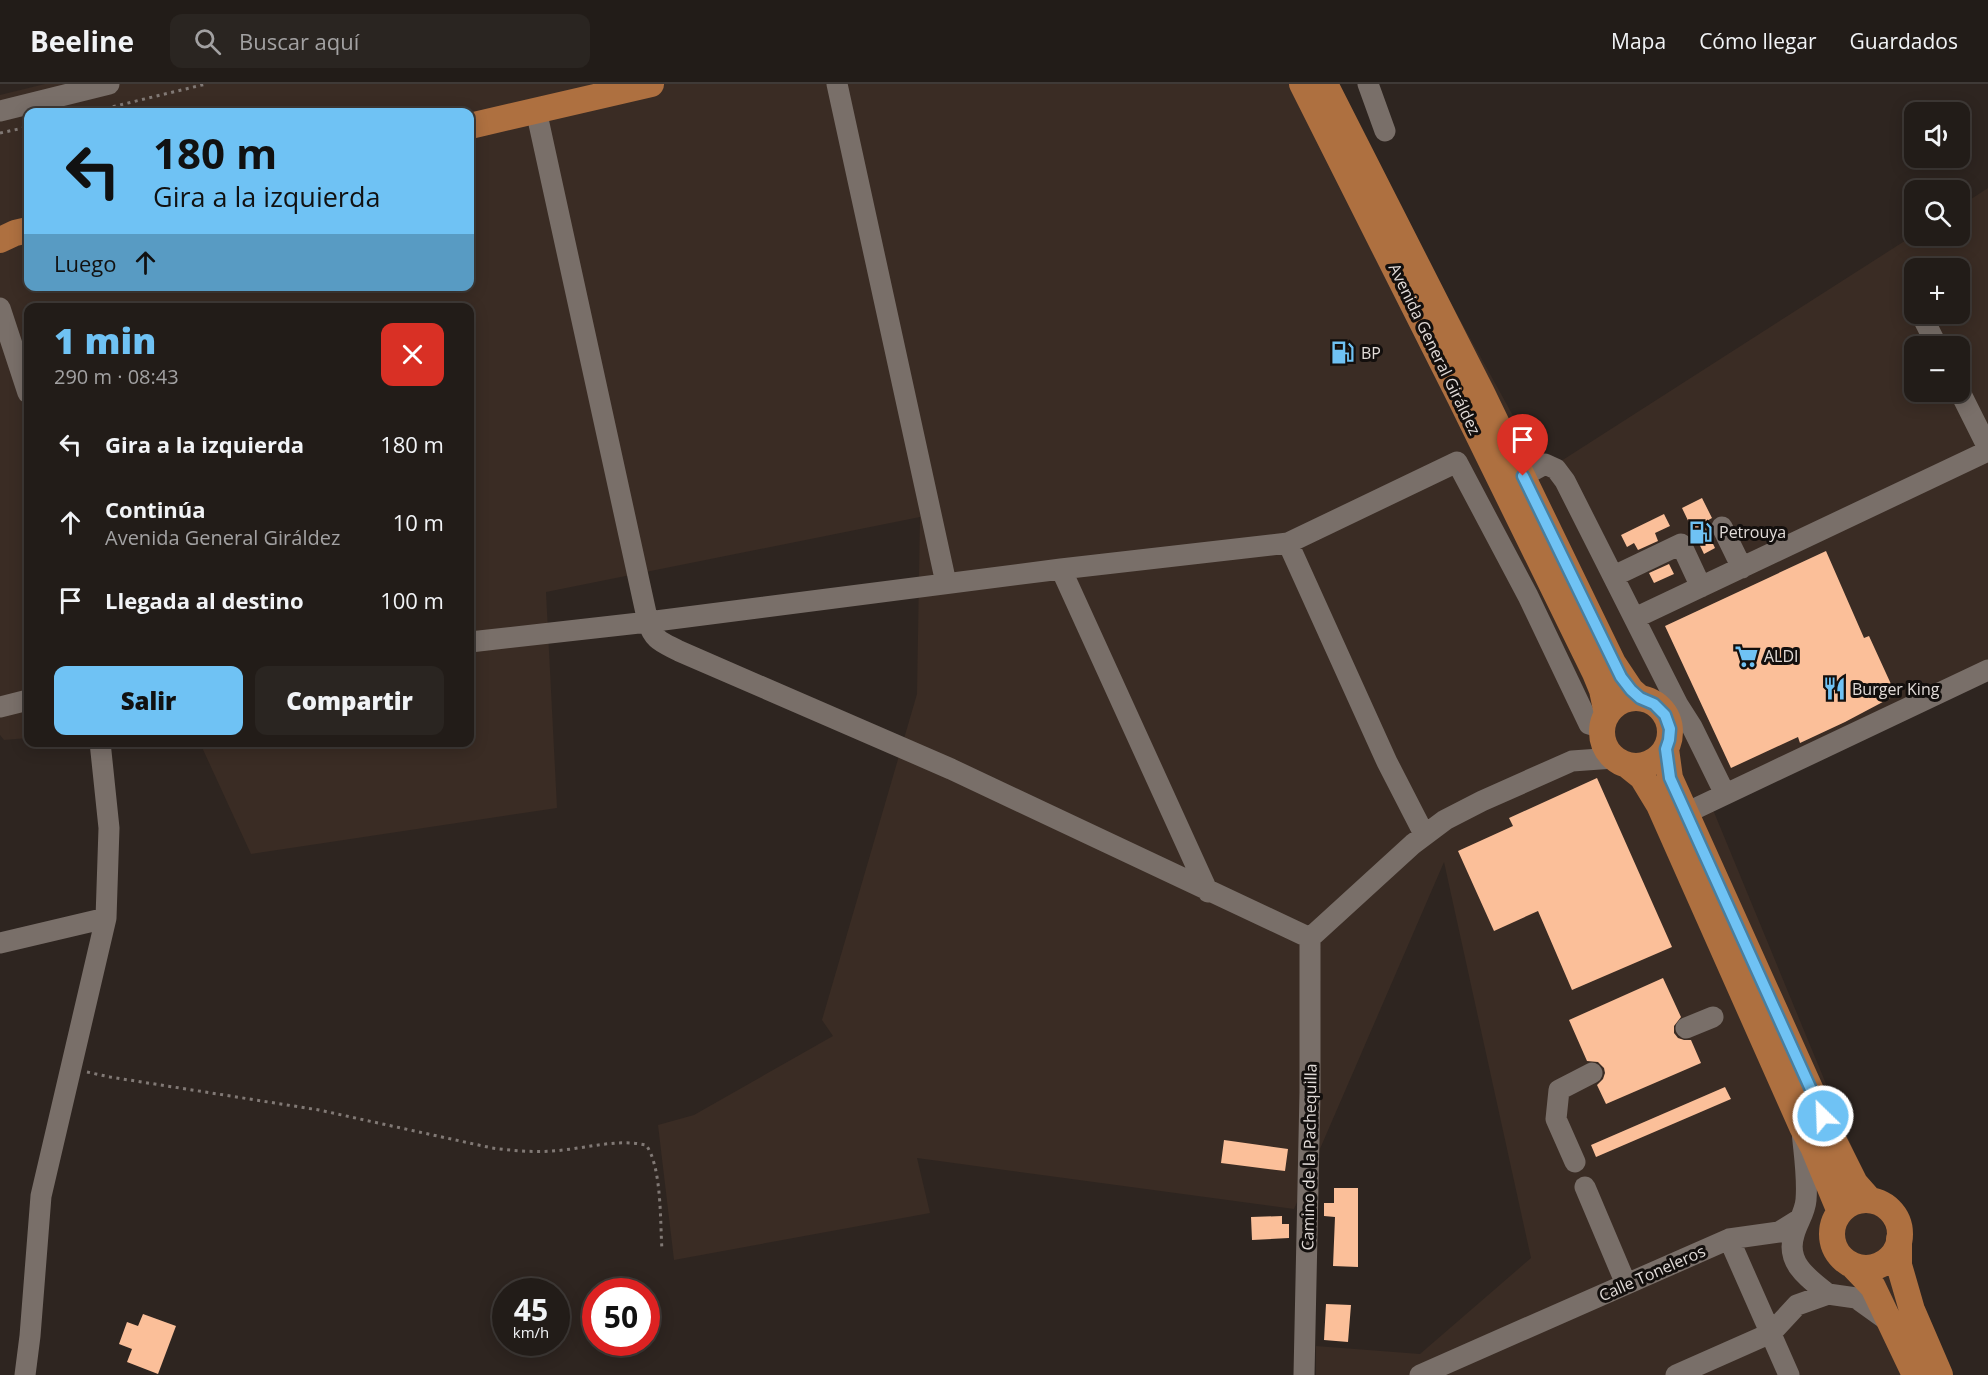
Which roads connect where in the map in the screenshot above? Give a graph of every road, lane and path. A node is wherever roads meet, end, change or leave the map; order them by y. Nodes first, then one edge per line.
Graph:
1 (109, 84) edge
2 (206, 84) edge
3 (651, 84) edge
4 (837, 84) edge
5 (1302, 84) edge
6 (1325, 84) edge
7 (1368, 84) edge
8 (107, 108) edge
9 (536, 110) junction
10 (0, 111) edge
11 (474, 125) edge
12 (24, 128) edge
13 (1385, 131) dead end
14 (0, 133) edge
15 (0, 308) edge
16 (24, 381) edge
17 (1965, 402) edge
18 (1988, 450) edge
19 (1523, 476) junction
20 (1722, 528) dead end
21 (1288, 543) junction
22 (1742, 568) junction
23 (1061, 569) junction
24 (1614, 576) junction
25 (946, 583) junction
26 (1701, 587) junction
27 (1635, 618) junction
28 (648, 622) junction
29 (474, 642) edge
30 (1988, 670) edge
31 (1640, 698) junction
32 (24, 701) edge
33 (0, 706) edge
34 (1671, 709) junction
35 (1598, 728) junction
36 (101, 747) edge
37 (1666, 749) junction
38 (1572, 761) junction
39 (1620, 762) junction
40 (1725, 794) junction
41 (1686, 813) junction
42 (1424, 834) junction
43 (1208, 891) junction
44 (106, 918) junction
45 (1310, 938) junction
46 (0, 943) edge
47 (1713, 1017) dead end
48 (1686, 1028) dead end
49 (71, 1068) junction
50 (1592, 1073) dead end
51 (1802, 1127) junction
52 (1575, 1162) dead end
53 (1585, 1187) dead end
54 (1870, 1200) junction
55 (1839, 1213) junction
56 (1801, 1219) junction
57 (1729, 1239) junction
58 (1899, 1239) junction
59 (662, 1250) dead end
60 (1861, 1269) junction
61 (1626, 1284) junction
62 (1830, 1294) junction
63 (1888, 1321) junction
64 (1771, 1333) junction
65 (25, 1375) edge
66 (1304, 1375) edge
67 (1420, 1375) edge
68 (1676, 1375) edge
69 (1789, 1375) edge
70 (1915, 1375) edge
71 (1940, 1375) edge

1 - 10 street
2 - 8 path
3 - 9 main road
4 - 25 street
5 - 35 main road, Avenida General Giráldez
6 - 19 main road, Avenida General Giráldez
7 - 13 street
9 - 11 main road
9 - 28 street
12 - 14 path
15 - 16 street
17 - 18 street
18 - 22 street
19 - 24 street
19 - 31 main road, Avenida General Giráldez
20 - 22 street
21 - 23 street
21 - 35 street
21 - 42 street
22 - 26 street
23 - 25 street
23 - 43 street
24 - 26 street
24 - 27 street
25 - 28 street
26 - 27 street
27 - 34 street
28 - 29 street
28 - 43 street
30 - 40 street
31 - 34 main road
31 - 35 main road
32 - 33 street
34 - 37 main road
34 - 40 street
35 - 38 street
35 - 39 main road
36 - 44 street
37 - 39 main road
37 - 41 main road
38 - 39 street
38 - 42 street
39 - 51 main road
40 - 41 street
41 - 54 main road
42 - 45 street
43 - 45 street
44 - 46 street
44 - 49 street
45 - 66 street, Camino de la Pachequilla
47 - 48 street
49 - 59 path
49 - 65 street
50 - 52 street
51 - 55 main road
51 - 56 street
53 - 61 street
54 - 55 main road
54 - 58 main road
55 - 56 street, Calle Toneleros
55 - 60 main road
56 - 57 street, Calle Toneleros
56 - 62 street
57 - 61 street, Calle Toneleros
57 - 64 street
58 - 60 main road
58 - 71 main road
60 - 62 street
60 - 63 main road
61 - 67 street, Calle Toneleros
62 - 63 street
62 - 64 street
63 - 70 main road
64 - 68 street
64 - 69 street

